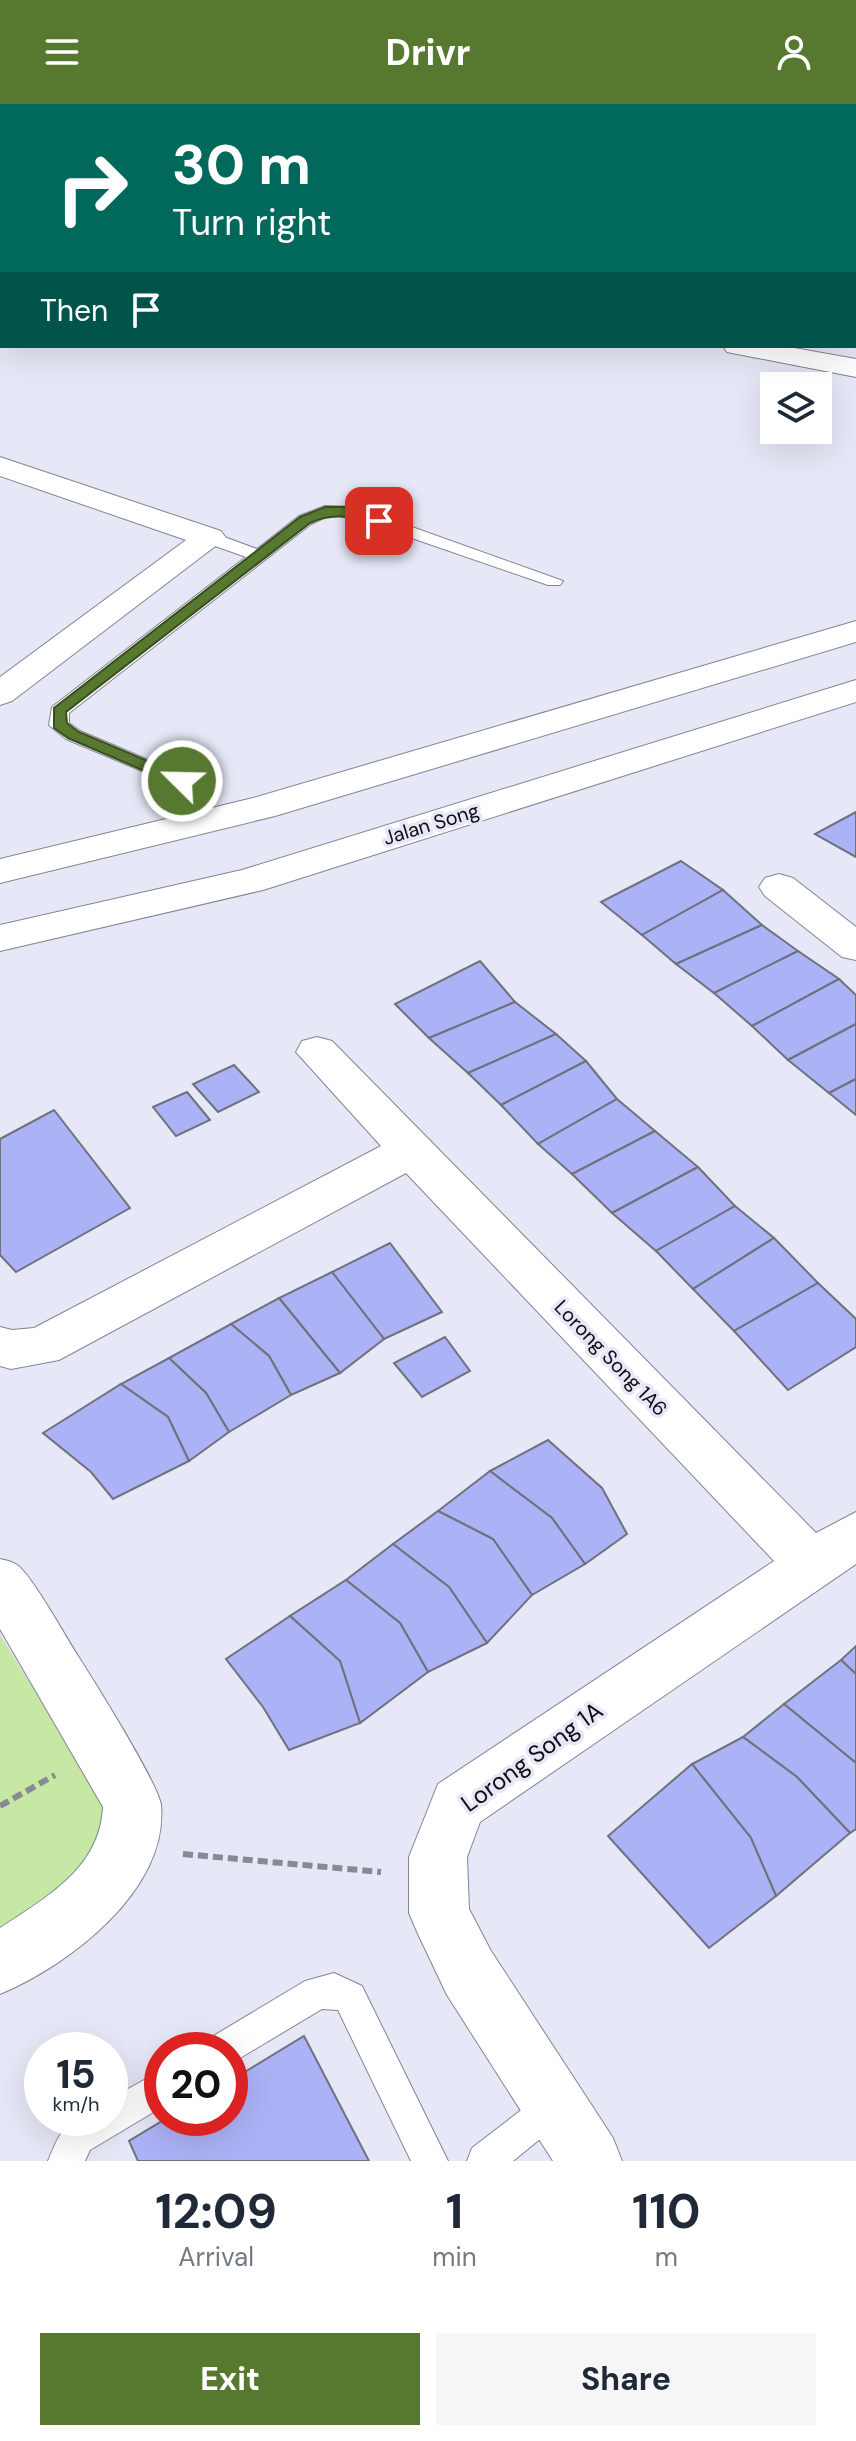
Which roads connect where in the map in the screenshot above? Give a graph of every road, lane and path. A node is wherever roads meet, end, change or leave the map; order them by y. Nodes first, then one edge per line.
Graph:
1 (748, 348) edge
2 (856, 368) edge
3 (0, 466) edge
4 (210, 538) junction
5 (257, 555) junction
6 (554, 581) dead end
7 (856, 631) edge
8 (856, 691) edge
9 (0, 694) edge
10 (182, 781) dead end
11 (0, 871) edge
12 (779, 887) dead end
13 (0, 938) edge
14 (856, 947) edge
15 (317, 1052) dead end
16 (411, 1150) junction
17 (0, 1346) edge
18 (834, 1550) edge
19 (0, 1582) edge
20 (127, 1849) junction
21 (438, 1878) junction
22 (0, 1964) edge
23 (248, 2034) edge
24 (144, 2098) edge
25 (554, 2106) junction
26 (66, 2161) edge
27 (430, 2161) edge
28 (485, 2161) edge
29 (590, 2161) edge

1 - 2 street
3 - 4 street
4 - 5 lane
4 - 9 street
5 - 6 lane
5 - 10 lane
7 - 11 street
8 - 13 street, Jalan Song
12 - 14 street
15 - 16 street, Lorong Song 1A6
16 - 17 street
16 - 18 street, Lorong Song 1A6
18 - 21 street, Lorong Song 1A
19 - 20 street
20 - 21 path
20 - 22 street
21 - 25 street, Lorong Song 1A
23 - 27 lane
24 - 26 lane
25 - 28 lane
25 - 29 street, Lorong Song 1A

